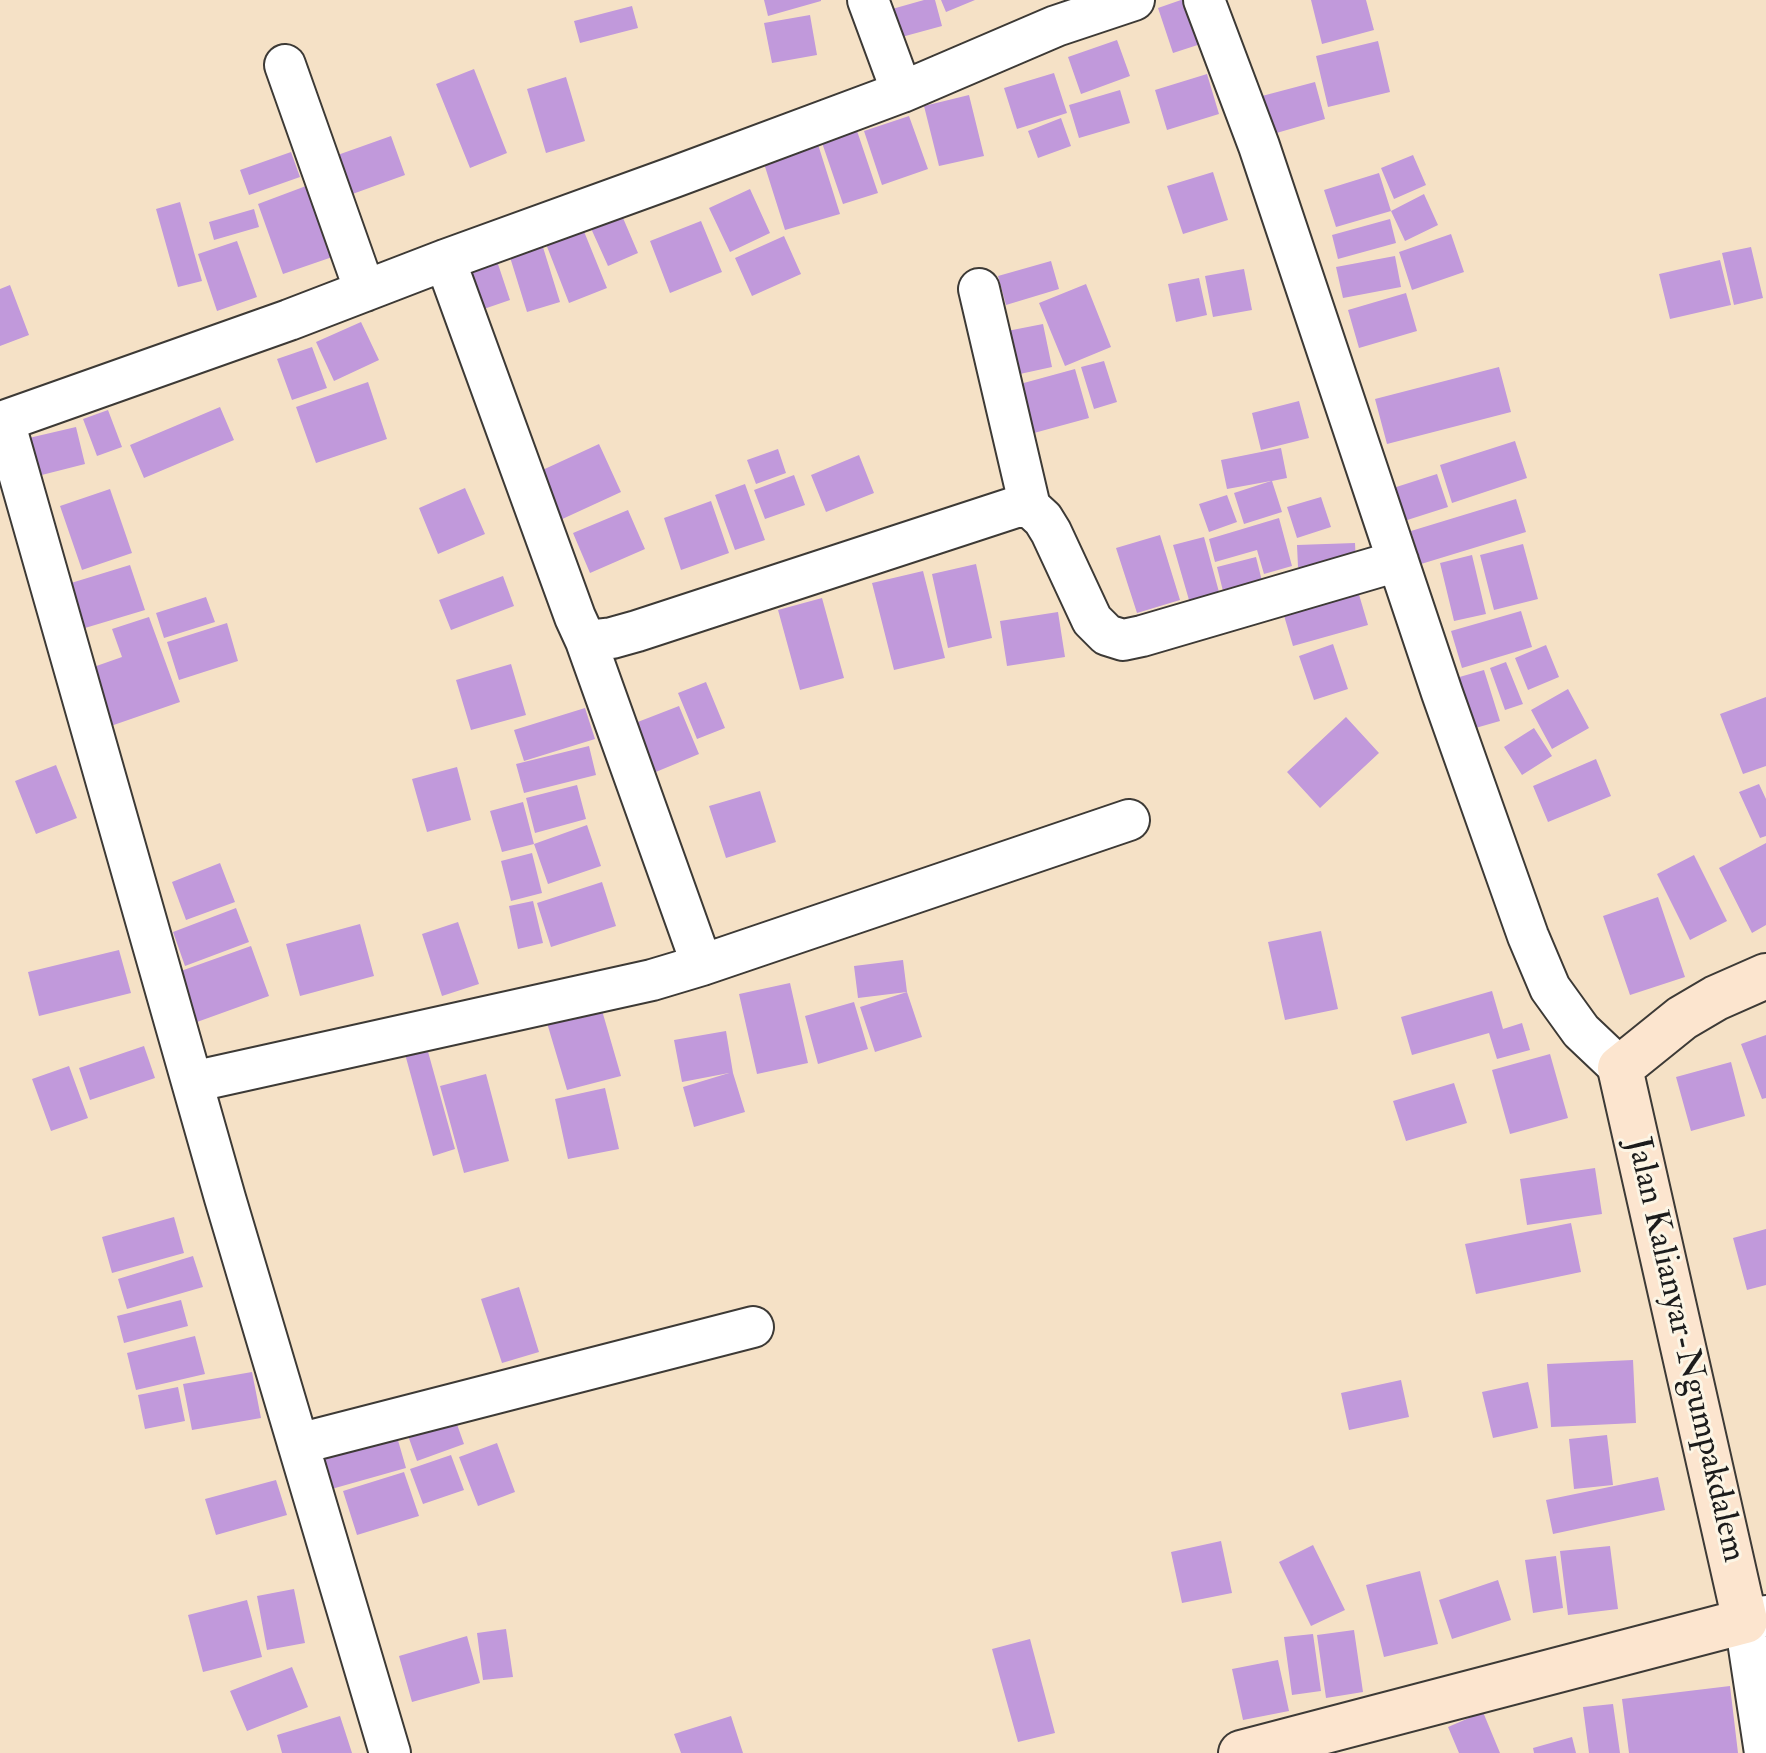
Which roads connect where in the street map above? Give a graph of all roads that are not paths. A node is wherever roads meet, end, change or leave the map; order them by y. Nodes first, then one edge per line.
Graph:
1 (868, 0) edge
2 (1134, 0) edge
3 (1204, 0) edge
4 (285, 65) dead end
5 (902, 92) junction
6 (445, 260) junction
7 (979, 289) dead end
8 (365, 291) junction
9 (2, 421) edge
10 (1030, 507) junction
11 (1398, 561) junction
12 (586, 641) junction
13 (1129, 820) dead end
14 (702, 965) junction
15 (1766, 976) edge
16 (1620, 1068) junction
17 (192, 1082) junction
18 (753, 1327) dead end
19 (298, 1444) junction
20 (1755, 1619) edge
21 (1260, 1751) edge
22 (390, 1753) edge
23 (1765, 1753) edge

1 - 5 street
2 - 5 street
3 - 11 street
4 - 8 street
5 - 6 street
6 - 8 street
6 - 12 street
7 - 10 street
8 - 9 street
9 - 17 street
10 - 11 street
10 - 12 street
11 - 16 street
12 - 14 street
13 - 14 street
14 - 17 street
15 - 16 street
16 - 20 street, Jalan Kalianyar-Ngumpakdalem
17 - 19 street
18 - 19 street
19 - 22 street
20 - 21 street
20 - 23 street

